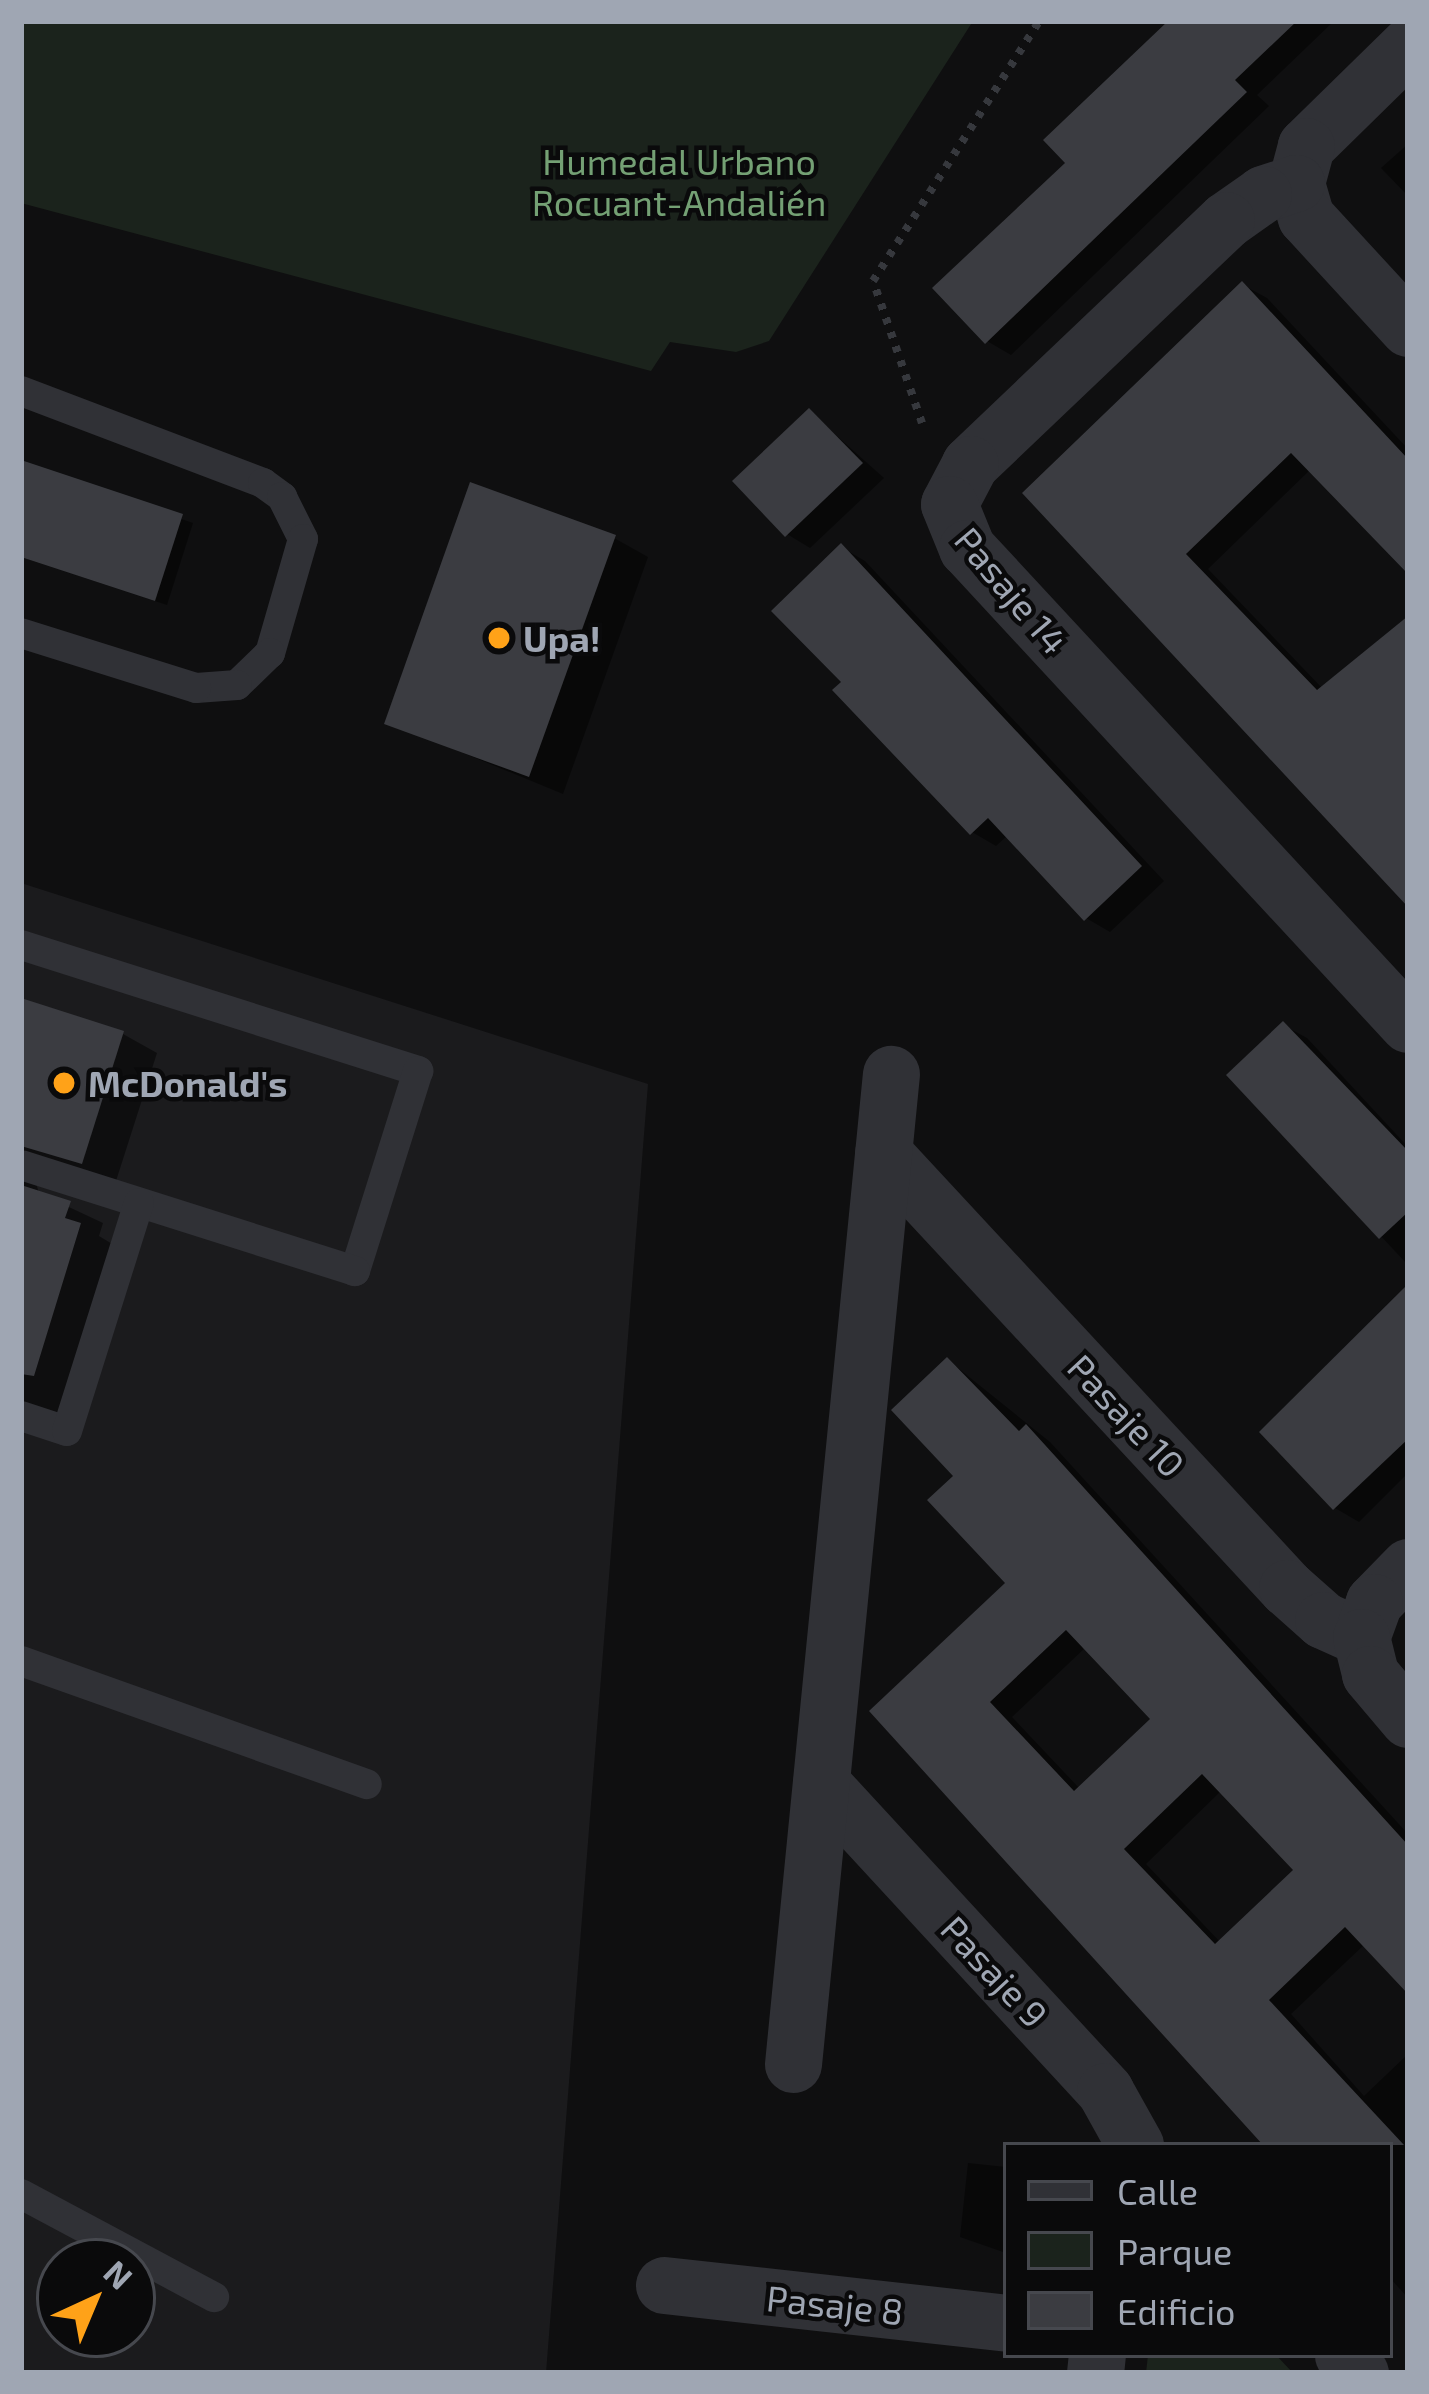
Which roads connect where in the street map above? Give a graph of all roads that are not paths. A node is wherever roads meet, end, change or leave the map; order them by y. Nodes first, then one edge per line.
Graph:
1 (1408, 46) edge
2 (1296, 183) junction
3 (1408, 328) edge
4 (21, 392) edge
5 (21, 632) edge
6 (21, 945) edge
7 (1408, 1024) edge
8 (891, 1074) dead end
9 (894, 1165) junction
10 (21, 1166) edge
11 (139, 1203) junction
12 (21, 1416) edge
13 (1408, 1567) edge
14 (1361, 1637) junction
15 (21, 1660) edge
16 (1408, 1719) edge
17 (367, 1784) dead end
18 (831, 1795) junction
19 (793, 2064) dead end
20 (1133, 2142) edge
21 (21, 2194) edge
22 (664, 2284) dead end
23 (214, 2297) dead end
24 (1003, 2324) edge

1 - 2 street
2 - 3 street
2 - 7 street, Pasaje 14
4 - 5 lane
6 - 11 lane
8 - 9 street
9 - 14 street, Pasaje 10
9 - 18 street
10 - 11 lane
11 - 12 lane
13 - 14 street
14 - 16 street
15 - 17 lane
18 - 19 street
18 - 20 street, Pasaje 9
21 - 23 lane
22 - 24 street, Pasaje 8

